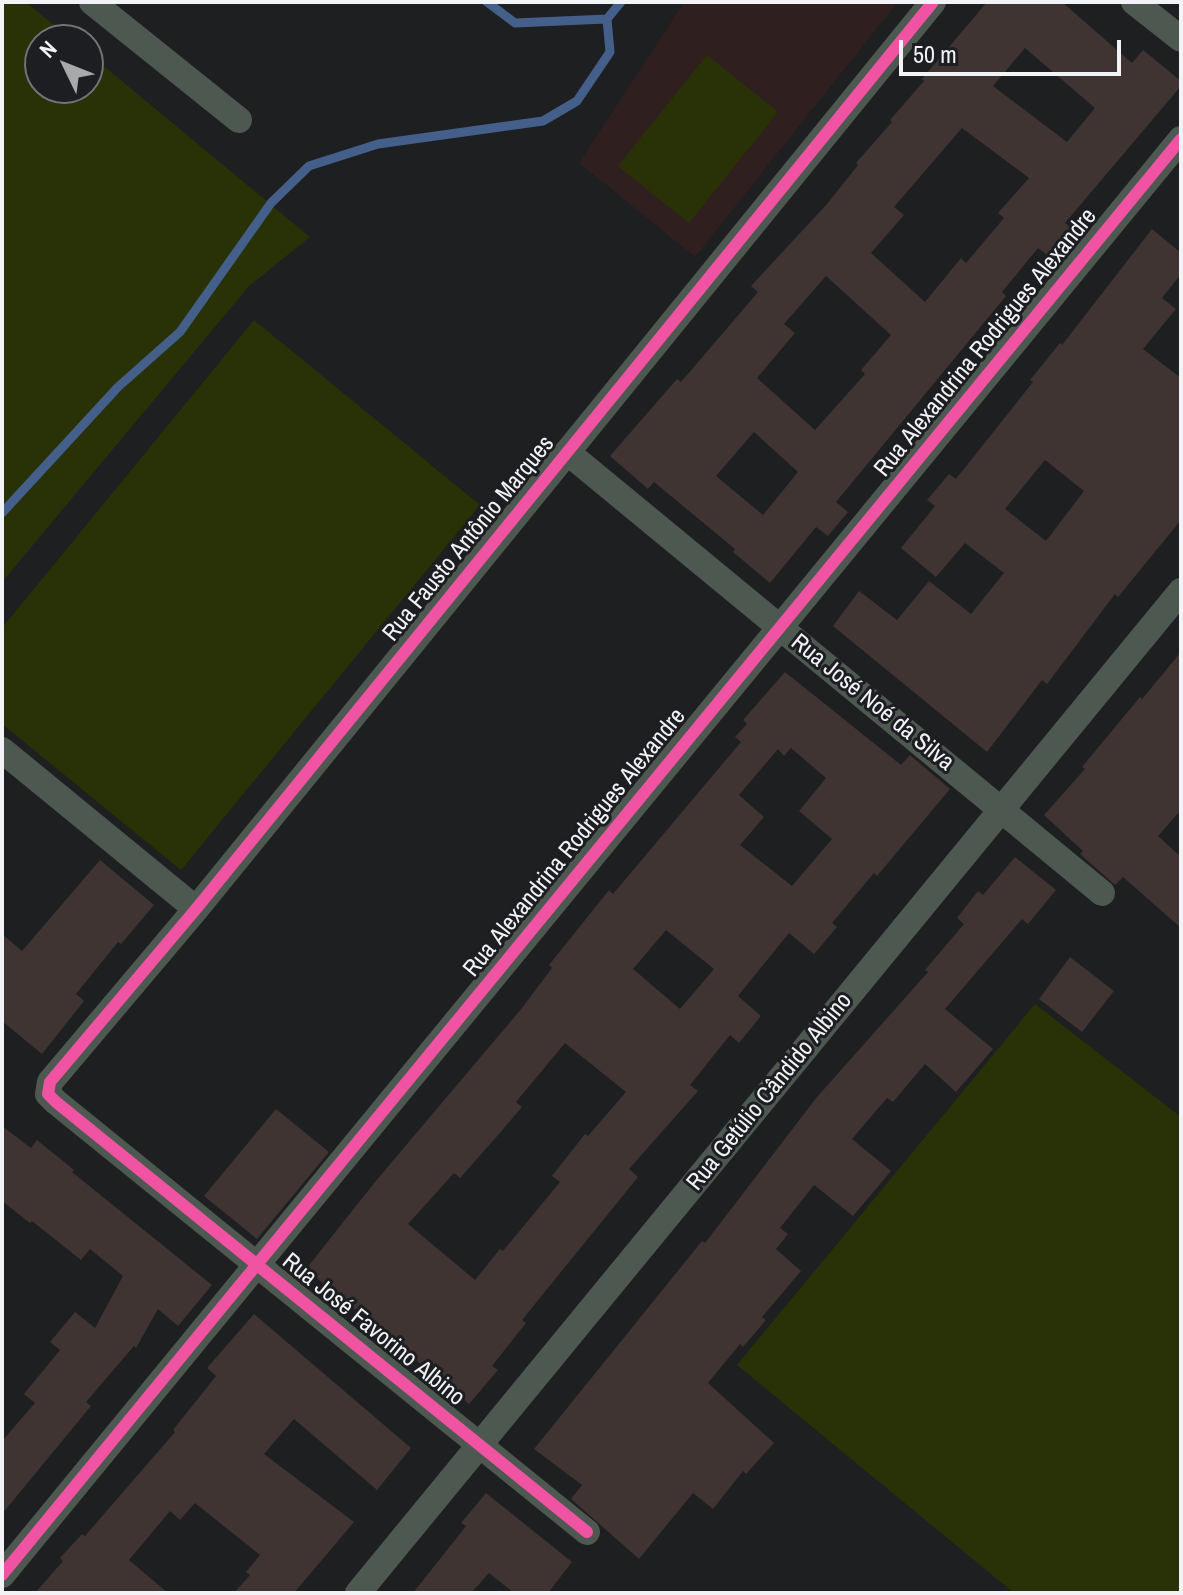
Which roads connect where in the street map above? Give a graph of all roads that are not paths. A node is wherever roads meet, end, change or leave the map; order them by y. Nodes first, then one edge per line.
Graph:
1 (92, 2) edge
2 (933, 2) edge
3 (1134, 2) edge
4 (1181, 39) edge
5 (239, 120) dead end
6 (1181, 139) edge
7 (567, 452) junction
8 (1181, 591) edge
9 (780, 628) junction
10 (2, 750) edge
11 (1002, 810) junction
12 (1102, 893) dead end
13 (196, 909) junction
14 (56, 1102) joint
15 (258, 1264) junction
16 (480, 1445) junction
17 (587, 1532) dead end
18 (2, 1575) edge
19 (358, 1593) edge

1 - 5 street
2 - 7 street, Rua Fausto Antônio Marques
3 - 4 street
6 - 9 street, Rua Alexandrina Rodrigues Alexandre
7 - 9 street, Rua José Noé da Silva
7 - 13 street, Rua Fausto Antônio Marques
8 - 11 street, Rua Getúlio Cândido Albino
9 - 11 street, Rua José Noé da Silva
9 - 15 street, Rua Alexandrina Rodrigues Alexandre
10 - 13 street
11 - 12 street, Rua José Noé da Silva
11 - 16 street, Rua Getúlio Cândido Albino
13 - 14 street, Rua Fausto Antônio Marques
14 - 15 street, Rua José Favorino Albino
15 - 16 street, Rua José Favorino Albino
15 - 18 street, Rua Alexandrina Rodrigues Alexandre
16 - 17 street, Rua José Favorino Albino
16 - 19 street, Rua Getúlio Cândido Albino

